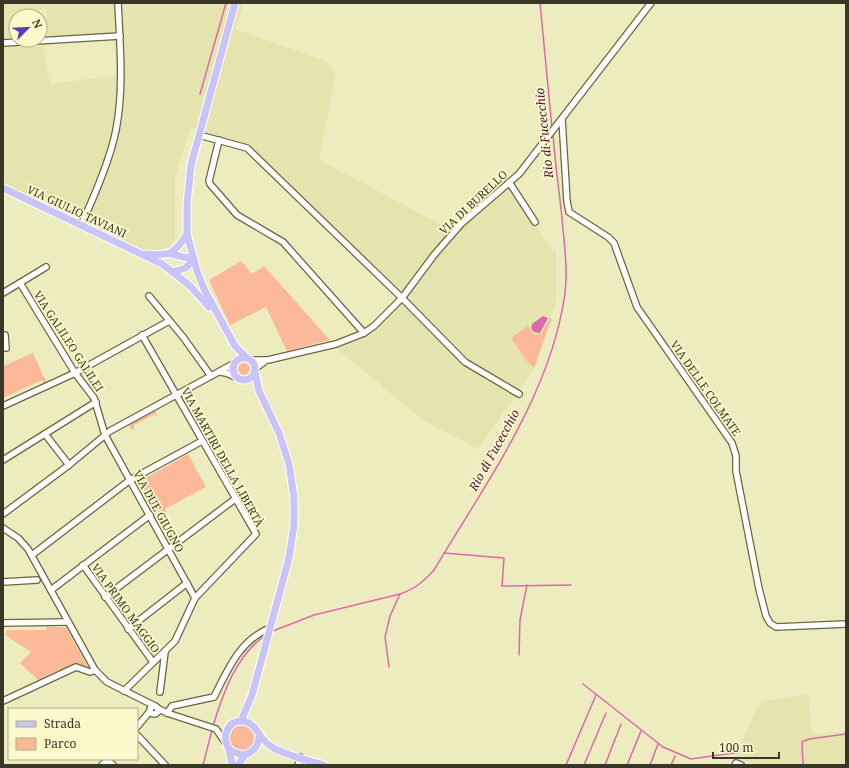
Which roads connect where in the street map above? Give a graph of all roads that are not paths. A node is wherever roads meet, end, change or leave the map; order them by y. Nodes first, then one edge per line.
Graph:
1 (118, 3) edge
2 (235, 3) edge
3 (651, 3) edge
4 (120, 36) junction
5 (3, 44) edge
6 (562, 119) junction
7 (199, 135) junction
8 (219, 140) junction
9 (509, 182) junction
10 (3, 188) edge
11 (535, 222) dead end
12 (81, 225) junction
13 (187, 234) junction
14 (141, 254) junction
15 (171, 254) junction
16 (193, 259) junction
17 (46, 267) dead end
18 (172, 272) junction
19 (20, 282) junction
20 (3, 293) edge
21 (149, 296) dead end
22 (402, 298) junction
23 (169, 321) junction
24 (221, 322) junction
25 (364, 333) junction
26 (3, 335) edge
27 (142, 335) junction
28 (234, 346) junction
29 (6, 348) dead end
30 (249, 359) junction
31 (268, 360) junction
32 (234, 363) junction
33 (255, 370) junction
34 (219, 372) junction
35 (75, 373) junction
36 (211, 376) junction
37 (242, 379) junction
38 (259, 391) junction
39 (176, 394) junction
40 (519, 394) dead end
41 (96, 402) junction
42 (3, 406) edge
43 (45, 434) junction
44 (105, 435) junction
45 (202, 441) junction
46 (3, 460) edge
47 (69, 465) junction
48 (130, 480) junction
49 (235, 498) junction
50 (3, 514) edge
51 (150, 515) junction
52 (3, 528) edge
53 (169, 549) junction
54 (32, 555) junction
55 (83, 565) junction
56 (37, 580) dead end
57 (3, 582) edge
58 (187, 583) junction
59 (51, 590) junction
60 (106, 597) junction
61 (195, 598) junction
62 (67, 622) junction
63 (3, 624) edge
64 (846, 624) edge
65 (271, 626) junction
66 (128, 629) junction
67 (165, 652) junction
68 (153, 662) junction
69 (95, 670) junction
70 (124, 691) junction
71 (160, 692) dead end
72 (252, 695) junction
73 (3, 701) edge
74 (154, 710) junction
75 (167, 713) junction
76 (241, 721) junction
77 (252, 724) junction
78 (231, 725) junction
79 (138, 726) edge
80 (216, 730) junction
81 (258, 735) junction
82 (138, 736) edge
83 (227, 745) junction
84 (272, 747) junction
85 (249, 753) junction
86 (300, 757) junction
87 (165, 765) edge
88 (232, 765) edge
89 (238, 765) edge
90 (298, 765) edge
91 (324, 765) edge
92 (735, 765) edge
93 (741, 765) edge

1 - 4 street
2 - 7 main road
3 - 6 street, VIA DI BURELLO
4 - 5 street
4 - 12 street
6 - 9 street, VIA DI BURELLO
6 - 64 street, VIA DELLE COLMATE
7 - 8 street
7 - 13 main road
8 - 22 street
8 - 25 street
9 - 11 street
9 - 22 street, VIA DI BURELLO
10 - 12 main road, VIA GIULIO TAVIANI
12 - 14 main road, VIA GIULIO TAVIANI
13 - 15 main road
13 - 16 main road
14 - 15 main road, VIA GIULIO TAVIANI
14 - 18 main road, VIA GIULIO TAVIANI
15 - 16 main road, VIA GIULIO TAVIANI
16 - 18 main road
16 - 24 main road
17 - 19 street
18 - 24 main road, VIA GIULIO TAVIANI
19 - 20 street
19 - 35 street, VIA GALILEO GALILEI
21 - 23 street
22 - 25 street, VIA DI BURELLO
22 - 40 street
23 - 27 street
23 - 36 street
24 - 28 main road
25 - 31 street, VIA DI BURELLO
26 - 29 street
27 - 35 street
27 - 39 street, VIA MARTIRI DELLA LIBERTÀ
28 - 30 main road
28 - 32 main road
30 - 31 street, VIA DI BURELLO
30 - 32 main road
30 - 33 main road
31 - 33 street, VIA DI BURELLO
32 - 34 street
32 - 37 main road
33 - 37 main road
33 - 38 main road
34 - 36 street
34 - 37 street
35 - 41 street, VIA GALILEO GALILEI
35 - 42 street
36 - 39 street
37 - 38 main road
38 - 65 main road
39 - 44 street
39 - 45 street, VIA MARTIRI DELLA LIBERTÀ
41 - 43 street
41 - 44 street, VIA GALILEO GALILEI
43 - 46 street
43 - 47 street
44 - 47 street
44 - 48 street, VIA DUE GIUGNO
45 - 48 street
45 - 49 street, VIA MARTIRI DELLA LIBERTÀ
47 - 50 street
48 - 51 street, VIA DUE GIUGNO
48 - 54 street
49 - 53 street
49 - 61 street, VIA MARTIRI DELLA LIBERTÀ
51 - 53 street, VIA DUE GIUGNO
51 - 55 street
52 - 54 street
53 - 58 street, VIA DUE GIUGNO
53 - 60 street
54 - 59 street
55 - 59 street
55 - 60 street, VIA PRIMO MAGGIO
56 - 57 street
58 - 61 street, VIA DUE GIUGNO
58 - 66 street
59 - 62 street
60 - 66 street, VIA PRIMO MAGGIO
61 - 67 street
62 - 63 street
62 - 69 street
65 - 72 main road
65 - 75 street
66 - 68 street, VIA PRIMO MAGGIO
67 - 68 street
67 - 71 street
68 - 70 street
69 - 70 street
69 - 73 street
70 - 74 street
72 - 76 main road
72 - 77 main road
74 - 75 street
74 - 79 street
75 - 80 street
76 - 77 main road
76 - 78 main road
77 - 81 main road
78 - 80 street
78 - 83 main road
80 - 83 street
81 - 84 main road
81 - 85 main road
82 - 87 street
83 - 85 main road
83 - 88 main road
84 - 85 main road
84 - 86 main road
85 - 89 main road
86 - 90 street
86 - 91 main road
92 - 93 street

